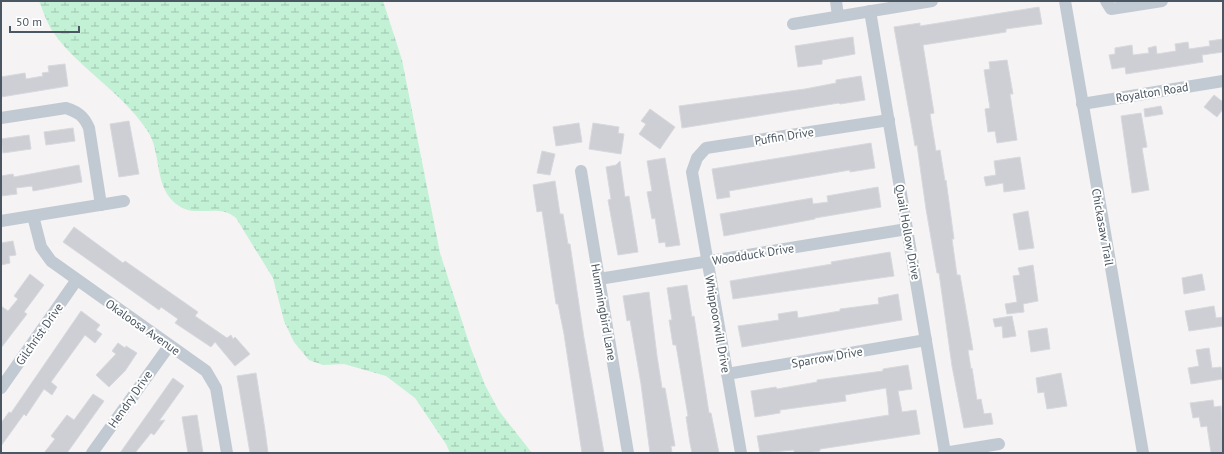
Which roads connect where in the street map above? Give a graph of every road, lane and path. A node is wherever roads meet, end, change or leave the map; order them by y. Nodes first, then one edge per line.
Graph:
1 (836, 1) edge
2 (932, 1) edge
3 (1065, 1) edge
4 (1106, 1) edge
5 (1162, 1) edge
6 (870, 11) junction
7 (838, 16) junction
8 (793, 24) dead end
9 (1223, 80) edge
10 (1082, 104) junction
11 (1, 118) edge
12 (889, 120) junction
13 (581, 171) dead end
14 (692, 172) joint
15 (124, 201) dead end
16 (100, 205) junction
17 (33, 216) junction
18 (1, 221) edge
19 (907, 228) junction
20 (708, 262) junction
21 (599, 279) junction
22 (76, 281) junction
23 (926, 340) junction
24 (168, 346) junction
25 (727, 374) junction
26 (1, 388) edge
27 (998, 444) dead end
28 (92, 453) edge
29 (227, 453) edge
30 (628, 453) edge
31 (741, 453) edge
32 (945, 453) edge
33 (1143, 453) edge

1 - 7 street
2 - 6 street
3 - 10 street, Chickasaw Trail
4 - 5 street
6 - 7 street
6 - 12 street, Quail Hollow Drive
7 - 8 street
9 - 10 street, Royalton Road
10 - 33 street, Chickasaw Trail
11 - 16 street
12 - 14 street, Puffin Drive
12 - 19 street, Quail Hollow Drive
13 - 21 street, Hummingbird Lane
14 - 20 street, Whippoorwill Drive
15 - 16 street
16 - 17 street
17 - 18 street
17 - 22 street, Okaloosa Avenue
19 - 20 street, Woodduck Drive
19 - 23 street, Quail Hollow Drive
20 - 21 street, Woodduck Drive
20 - 25 street, Whippoorwill Drive
21 - 30 street, Hummingbird Lane
22 - 24 street, Okaloosa Avenue
22 - 26 street, Gilchrist Drive
23 - 25 street, Sparrow Drive
23 - 32 street, Quail Hollow Drive
24 - 28 street, Hendry Drive
24 - 29 street, Okaloosa Avenue
25 - 31 street, Whippoorwill Drive
27 - 32 street

